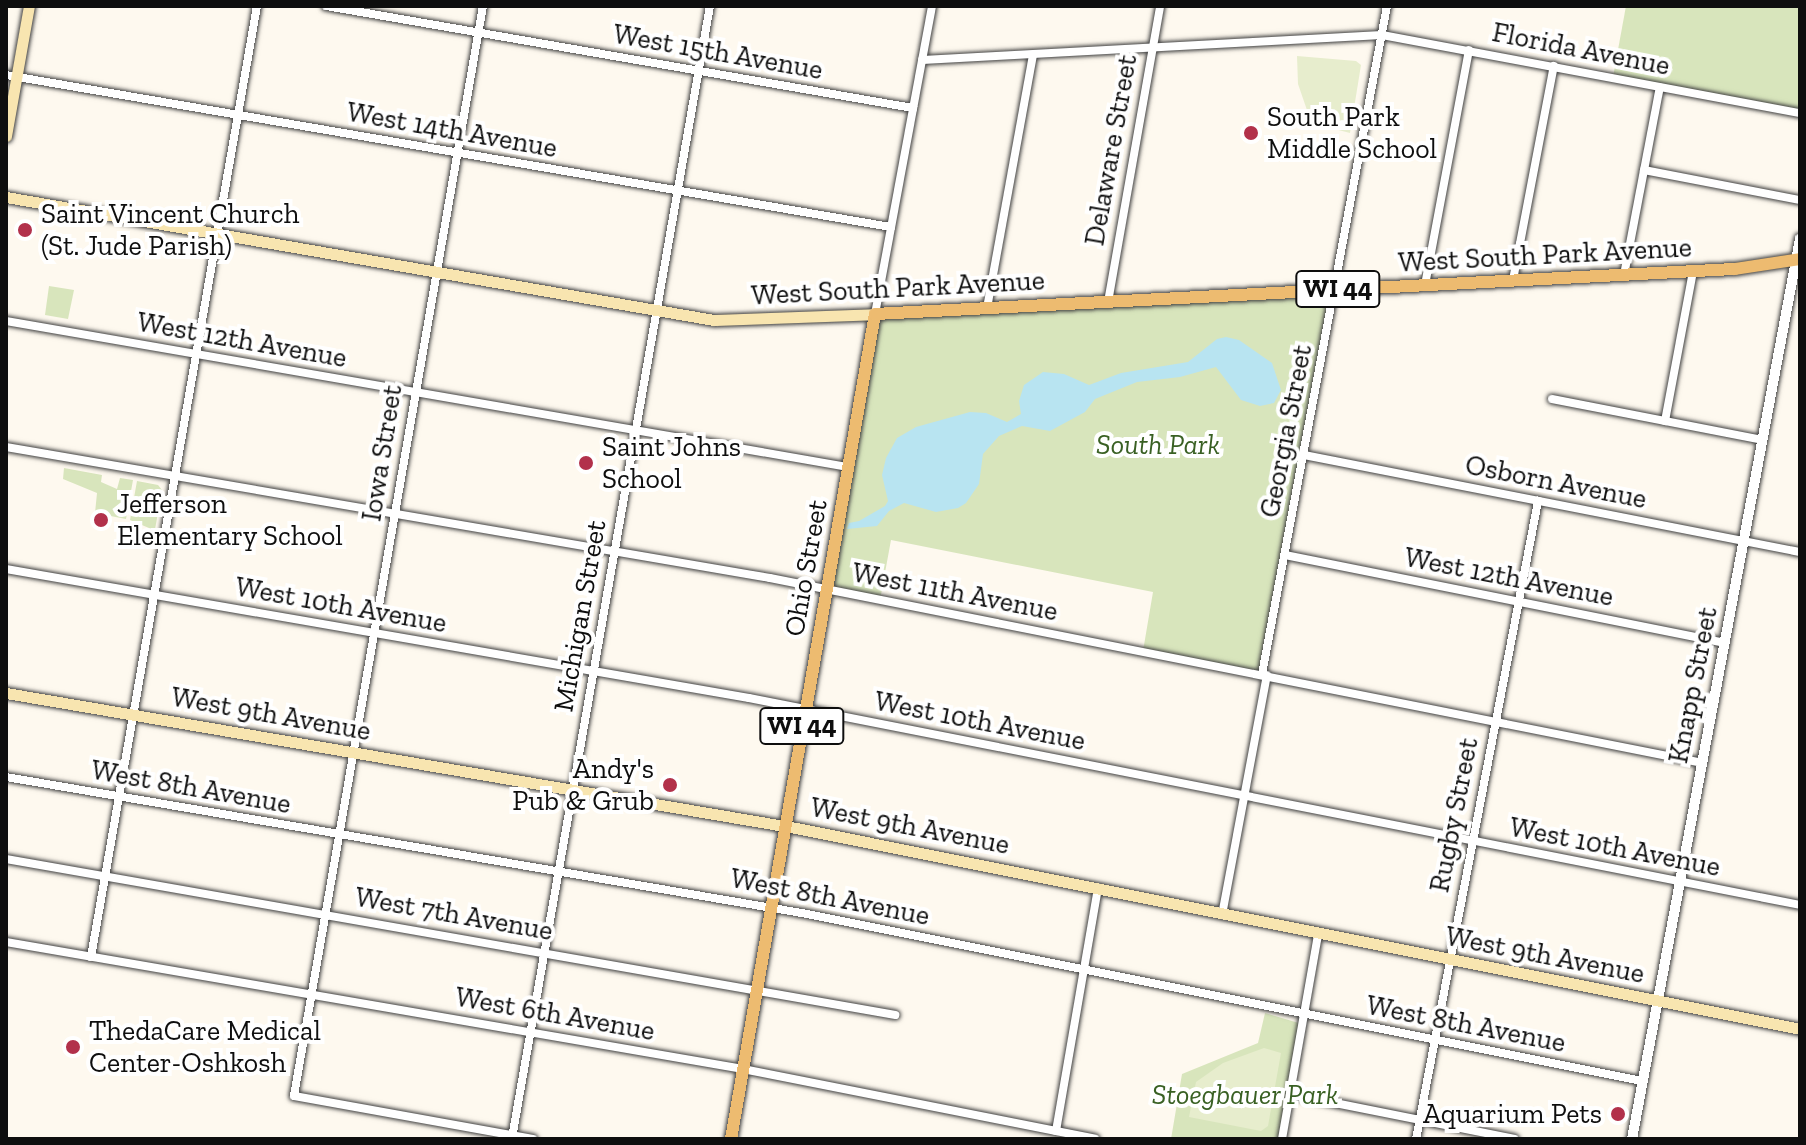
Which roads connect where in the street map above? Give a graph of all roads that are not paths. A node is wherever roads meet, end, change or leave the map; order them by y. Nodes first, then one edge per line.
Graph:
1 (29, 6) edge
2 (257, 6) edge
3 (326, 6) edge
4 (483, 6) edge
5 (710, 6) edge
6 (932, 6) edge
7 (1160, 6) edge
8 (1387, 6) edge
9 (479, 32) junction
10 (1382, 35) junction
11 (1152, 48) junction
12 (1469, 50) junction
13 (1033, 55) junction
14 (922, 60) junction
15 (1554, 66) junction
16 (698, 71) junction
17 (11, 76) edge
18 (1660, 87) junction
19 (913, 108) junction
20 (1800, 113) edge
21 (237, 114) junction
22 (6, 136) edge
23 (457, 153) junction
24 (1644, 170) junction
25 (678, 192) junction
26 (6, 197) edge
27 (1800, 200) edge
28 (891, 227) junction
29 (216, 234) junction
30 (1800, 239) edge
31 (1798, 260) edge
32 (436, 271) junction
33 (1693, 271) junction
34 (1624, 275) junction
35 (1513, 280) junction
36 (1425, 285) junction
37 (1336, 289) junction
38 (1108, 302) junction
39 (987, 308) junction
40 (656, 311) junction
41 (875, 314) junction
42 (6, 321) edge
43 (195, 354) junction
44 (414, 393) junction
45 (1552, 399) dead end
46 (1665, 421) junction
47 (636, 431) junction
48 (1762, 440) junction
49 (6, 447) edge
50 (1304, 455) junction
51 (848, 467) junction
52 (173, 476) junction
53 (1538, 501) junction
54 (394, 513) junction
55 (1744, 541) junction
56 (615, 550) junction
57 (1800, 552) edge
58 (1285, 555) junction
59 (6, 569) edge
60 (827, 589) junction
61 (153, 595) junction
62 (1517, 601) junction
63 (373, 633) junction
64 (1725, 643) junction
65 (592, 671) junction
66 (1264, 675) junction
67 (6, 693) edge
68 (805, 709) junction
69 (130, 715) junction
70 (1495, 722) junction
71 (352, 752) junction
72 (1703, 763) junction
73 (6, 777) edge
74 (571, 789) junction
75 (118, 796) junction
76 (1245, 796) junction
77 (784, 826) junction
78 (339, 834) junction
79 (1471, 840) junction
80 (6, 859) edge
81 (559, 872) junction
82 (104, 875) junction
83 (1680, 882) junction
84 (1098, 888) junction
85 (1800, 905) edge
86 (770, 908) junction
87 (326, 914) junction
88 (1222, 915) junction
89 (1318, 934) junction
90 (6, 942) edge
91 (545, 951) junction
92 (91, 957) junction
93 (1449, 960) junction
94 (1085, 970) junction
95 (757, 989) junction
96 (311, 995) junction
97 (1657, 1001) junction
98 (1303, 1014) junction
99 (895, 1015) dead end
100 (1800, 1029) edge
101 (531, 1032) junction
102 (1435, 1040) junction
103 (743, 1069) junction
104 (1642, 1081) junction
105 (1290, 1094) junction
106 (1420, 1120) junction
107 (1056, 1131) junction
108 (512, 1137) edge
109 (1075, 1137) edge
110 (533, 1139) edge
111 (731, 1139) edge
112 (1095, 1139) edge
113 (1282, 1139) edge
114 (1416, 1139) edge
115 (1515, 1139) edge
116 (1632, 1139) edge

1 - 17 main road
2 - 21 street
3 - 9 street, West 15th Avenue
4 - 9 street, Iowa Street
5 - 16 street, Michigan Street
6 - 14 street, Ohio Street
7 - 11 street, Delaware Street
8 - 10 street, Georgia Street
9 - 16 street, West 15th Avenue
9 - 23 street, Iowa Street
10 - 11 street, Florida Avenue
10 - 12 street, Florida Avenue
10 - 37 street, Georgia Street
11 - 13 street, Florida Avenue
11 - 38 street, Delaware Street
12 - 15 street, Florida Avenue
12 - 36 street
13 - 14 street, Florida Avenue
13 - 39 street
14 - 19 street, Ohio Street
15 - 18 street, Florida Avenue
15 - 35 street
16 - 19 street, West 15th Avenue
16 - 25 street, Michigan Street
17 - 21 street, West 14th Avenue
17 - 22 main road
18 - 20 street, Florida Avenue
18 - 24 street
19 - 28 street, Ohio Street
21 - 23 street, West 14th Avenue
21 - 29 street
23 - 25 street, West 14th Avenue
23 - 32 street, Iowa Street
24 - 27 street
24 - 34 street
25 - 28 street, West 14th Avenue
25 - 40 street, Michigan Street
26 - 29 main road, West South Park Avenue
28 - 41 street, Ohio Street
29 - 32 main road, West South Park Avenue
29 - 43 street
30 - 31 street, Knapp Street
31 - 33 main road, West South Park Avenue / WI 44
31 - 48 street, Knapp Street
32 - 40 main road, West South Park Avenue
32 - 44 street, Iowa Street
33 - 34 main road, West South Park Avenue / WI 44
33 - 46 street
34 - 35 main road, West South Park Avenue / WI 44
35 - 36 main road, West South Park Avenue / WI 44
36 - 37 main road, West South Park Avenue / WI 44
37 - 38 main road, West South Park Avenue / WI 44
37 - 50 street, Georgia Street
38 - 39 main road, West South Park Avenue / WI 44
39 - 41 main road, West South Park Avenue / WI 44
40 - 41 main road, West South Park Avenue
40 - 47 street, Michigan Street
41 - 51 main road, Ohio Street / WI 44
42 - 43 street, West 12th Avenue
43 - 44 street, West 12th Avenue
43 - 52 street
44 - 47 street, West 12th Avenue
44 - 54 street, Iowa Street
45 - 46 street
46 - 48 street
47 - 51 street, West 12th Avenue
47 - 56 street, Michigan Street
48 - 55 street, Knapp Street
49 - 52 street, West 11th Avenue
50 - 53 street, Osborn Avenue
50 - 58 street, Georgia Street
51 - 60 main road, Ohio Street / WI 44
52 - 54 street, West 11th Avenue
52 - 61 street
53 - 55 street, Osborn Avenue
53 - 62 street, Rugby Street
54 - 56 street, West 11th Avenue
54 - 63 street, Iowa Street
55 - 57 street, Osborn Avenue
55 - 64 street, Knapp Street
56 - 60 street, West 11th Avenue
56 - 65 street, Michigan Street
58 - 62 street, West 12th Avenue
58 - 66 street, Georgia Street
59 - 61 street, West 10th Avenue
60 - 66 street, West 11th Avenue
60 - 68 main road, Ohio Street / WI 44
61 - 63 street, West 10th Avenue
61 - 69 street
62 - 64 street, West 12th Avenue
62 - 70 street, Rugby Street
63 - 65 street, West 10th Avenue
63 - 71 street, Iowa Street
64 - 72 street, Knapp Street
65 - 68 street, West 10th Avenue
65 - 74 street, Michigan Street
66 - 70 street, West 11th Avenue
66 - 76 street, Georgia Street
67 - 69 main road, West 9th Avenue
68 - 76 street, West 10th Avenue
68 - 77 main road, Ohio Street / WI 44
69 - 71 main road, West 9th Avenue
69 - 75 street
70 - 72 street, West 11th Avenue
70 - 79 street, Rugby Street
71 - 74 main road, West 9th Avenue
71 - 78 street, Iowa Street
72 - 83 street, Knapp Street
73 - 75 street, West 8th Avenue
74 - 77 main road, West 9th Avenue
74 - 81 street, Michigan Street
75 - 78 street, West 8th Avenue
75 - 82 street
76 - 79 street, West 10th Avenue
76 - 88 street, Georgia Street
77 - 84 main road, West 9th Avenue
77 - 86 main road, Ohio Street / WI 44
78 - 81 street, West 8th Avenue
78 - 87 street, Iowa Street
79 - 83 street, West 10th Avenue
79 - 93 street, Rugby Street
80 - 82 street, West 7th Avenue
81 - 86 street, West 8th Avenue
81 - 91 street, Michigan Street
82 - 87 street, West 7th Avenue
82 - 92 street
83 - 85 street, West 10th Avenue
83 - 97 street, Knapp Street
84 - 88 main road, West 9th Avenue
84 - 94 street
86 - 94 street, West 8th Avenue
86 - 95 main road, Ohio Street / WI 44
87 - 91 street, West 7th Avenue
87 - 96 street, Iowa Street
88 - 89 main road, West 9th Avenue
89 - 93 main road, West 9th Avenue
89 - 98 street
90 - 92 street, West 6th Avenue
91 - 95 street, West 7th Avenue
91 - 101 street, Michigan Street
92 - 96 street, West 6th Avenue
93 - 97 main road, West 9th Avenue
93 - 102 street, Rugby Street
94 - 98 street, West 8th Avenue
94 - 107 street
95 - 99 street, West 7th Avenue
95 - 103 main road, Ohio Street / WI 44
96 - 101 street, West 6th Avenue
96 - 108 street, Iowa Street
97 - 100 main road, West 9th Avenue
97 - 104 street, Knapp Street
98 - 102 street, West 8th Avenue
98 - 105 street
101 - 103 street, West 6th Avenue
101 - 108 street, Michigan Street
102 - 104 street, West 8th Avenue
102 - 106 street, Rugby Street
103 - 107 street, West 6th Avenue
103 - 111 main road, Ohio Street / WI 44
104 - 116 street, Knapp Street
105 - 106 street
105 - 113 street
106 - 114 street, Rugby Street
106 - 115 street
107 - 109 street, West 6th Avenue
108 - 110 street
109 - 112 street, West 6th Avenue

